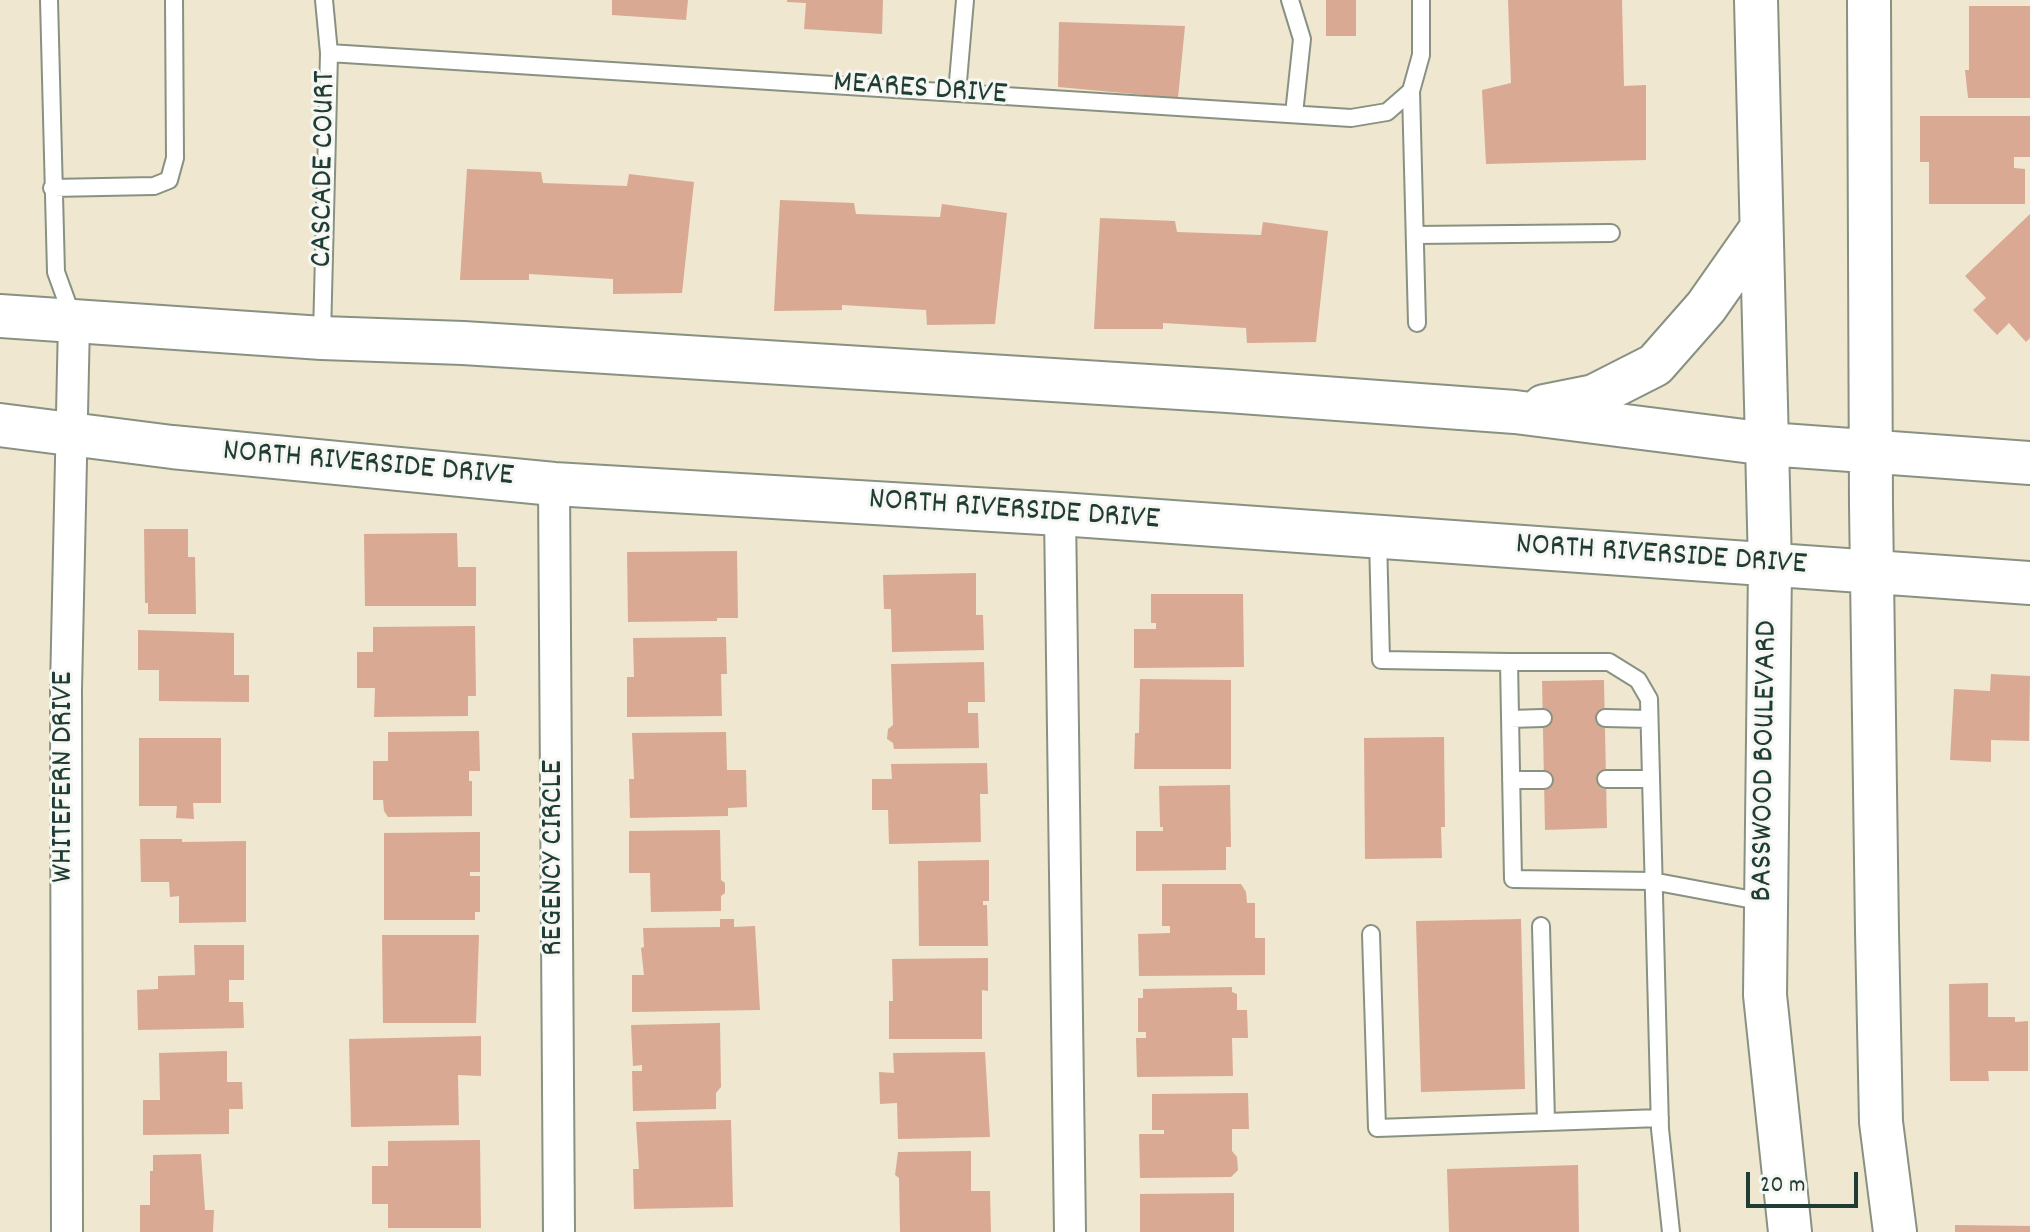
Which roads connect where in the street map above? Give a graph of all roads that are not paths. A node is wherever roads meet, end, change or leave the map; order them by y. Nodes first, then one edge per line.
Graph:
1 (49, 0) edge
2 (174, 0) edge
3 (324, 0) edge
4 (965, 0) edge
5 (1290, 0) edge
6 (1421, 0) edge
7 (1756, 0) edge
8 (1869, 0) edge
9 (329, 53) junction
10 (1411, 91) junction
11 (957, 93) junction
12 (1294, 114) junction
13 (52, 188) junction
14 (1760, 230) junction
15 (1611, 233) dead end
16 (1415, 235) junction
17 (0, 316) edge
18 (74, 322) junction
19 (1417, 323) dead end
20 (322, 338) junction
21 (1515, 412) junction
22 (0, 425) edge
23 (72, 433) junction
24 (1768, 444) junction
25 (1871, 450) junction
26 (2030, 463) edge
27 (554, 484) junction
28 (1060, 514) junction
29 (1378, 537) junction
30 (1770, 566) junction
31 (1872, 571) junction
32 (2030, 583) edge
33 (1509, 662) junction
34 (1543, 718) dead end
35 (1605, 718) dead end
36 (1510, 719) junction
37 (1649, 719) junction
38 (1606, 779) dead end
39 (1651, 779) junction
40 (1511, 780) junction
41 (1544, 780) dead end
42 (1652, 881) junction
43 (1765, 902) junction
44 (1541, 926) dead end
45 (1371, 934) dead end
46 (1660, 1118) junction
47 (1546, 1122) junction
48 (67, 1232) edge
49 (559, 1232) edge
50 (1070, 1232) edge
51 (1671, 1232) edge
52 (1790, 1232) edge
53 (1895, 1232) edge

1 - 13 lane
2 - 13 lane
3 - 9 lane, CASCADE COURT
4 - 11 lane
5 - 12 lane
6 - 10 lane
7 - 14 main road, BASSWOOD BOULEVARD
8 - 25 main road
9 - 11 lane, MEARES DRIVE
9 - 20 lane, CASCADE COURT
10 - 12 lane, MEARES DRIVE
10 - 16 lane
11 - 12 lane, MEARES DRIVE
13 - 18 lane
14 - 21 main road
14 - 24 main road, BASSWOOD BOULEVARD
15 - 16 lane
16 - 19 lane
17 - 18 main road
18 - 20 main road
18 - 23 street, WHITEFERN DRIVE
20 - 21 main road
21 - 24 main road
22 - 23 main road, NORTH RIVERSIDE DRIVE
23 - 27 main road, NORTH RIVERSIDE DRIVE
23 - 48 street, WHITEFERN DRIVE
24 - 25 main road
24 - 30 main road, BASSWOOD BOULEVARD
25 - 26 main road
25 - 31 main road
27 - 28 main road, NORTH RIVERSIDE DRIVE
27 - 49 street, REGENCY CIRCLE
28 - 29 main road, NORTH RIVERSIDE DRIVE
28 - 50 street
29 - 30 main road, NORTH RIVERSIDE DRIVE
29 - 33 lane
30 - 31 main road, NORTH RIVERSIDE DRIVE
30 - 43 main road, BASSWOOD BOULEVARD
31 - 32 main road, NORTH RIVERSIDE DRIVE
31 - 53 main road
33 - 36 lane
33 - 37 lane
34 - 36 lane
35 - 37 lane
36 - 40 lane
37 - 39 lane
38 - 39 lane
39 - 42 lane
40 - 41 lane
40 - 42 lane
42 - 43 lane
42 - 46 lane
43 - 52 main road, BASSWOOD BOULEVARD
44 - 47 lane
45 - 47 lane
46 - 47 lane
46 - 51 lane

